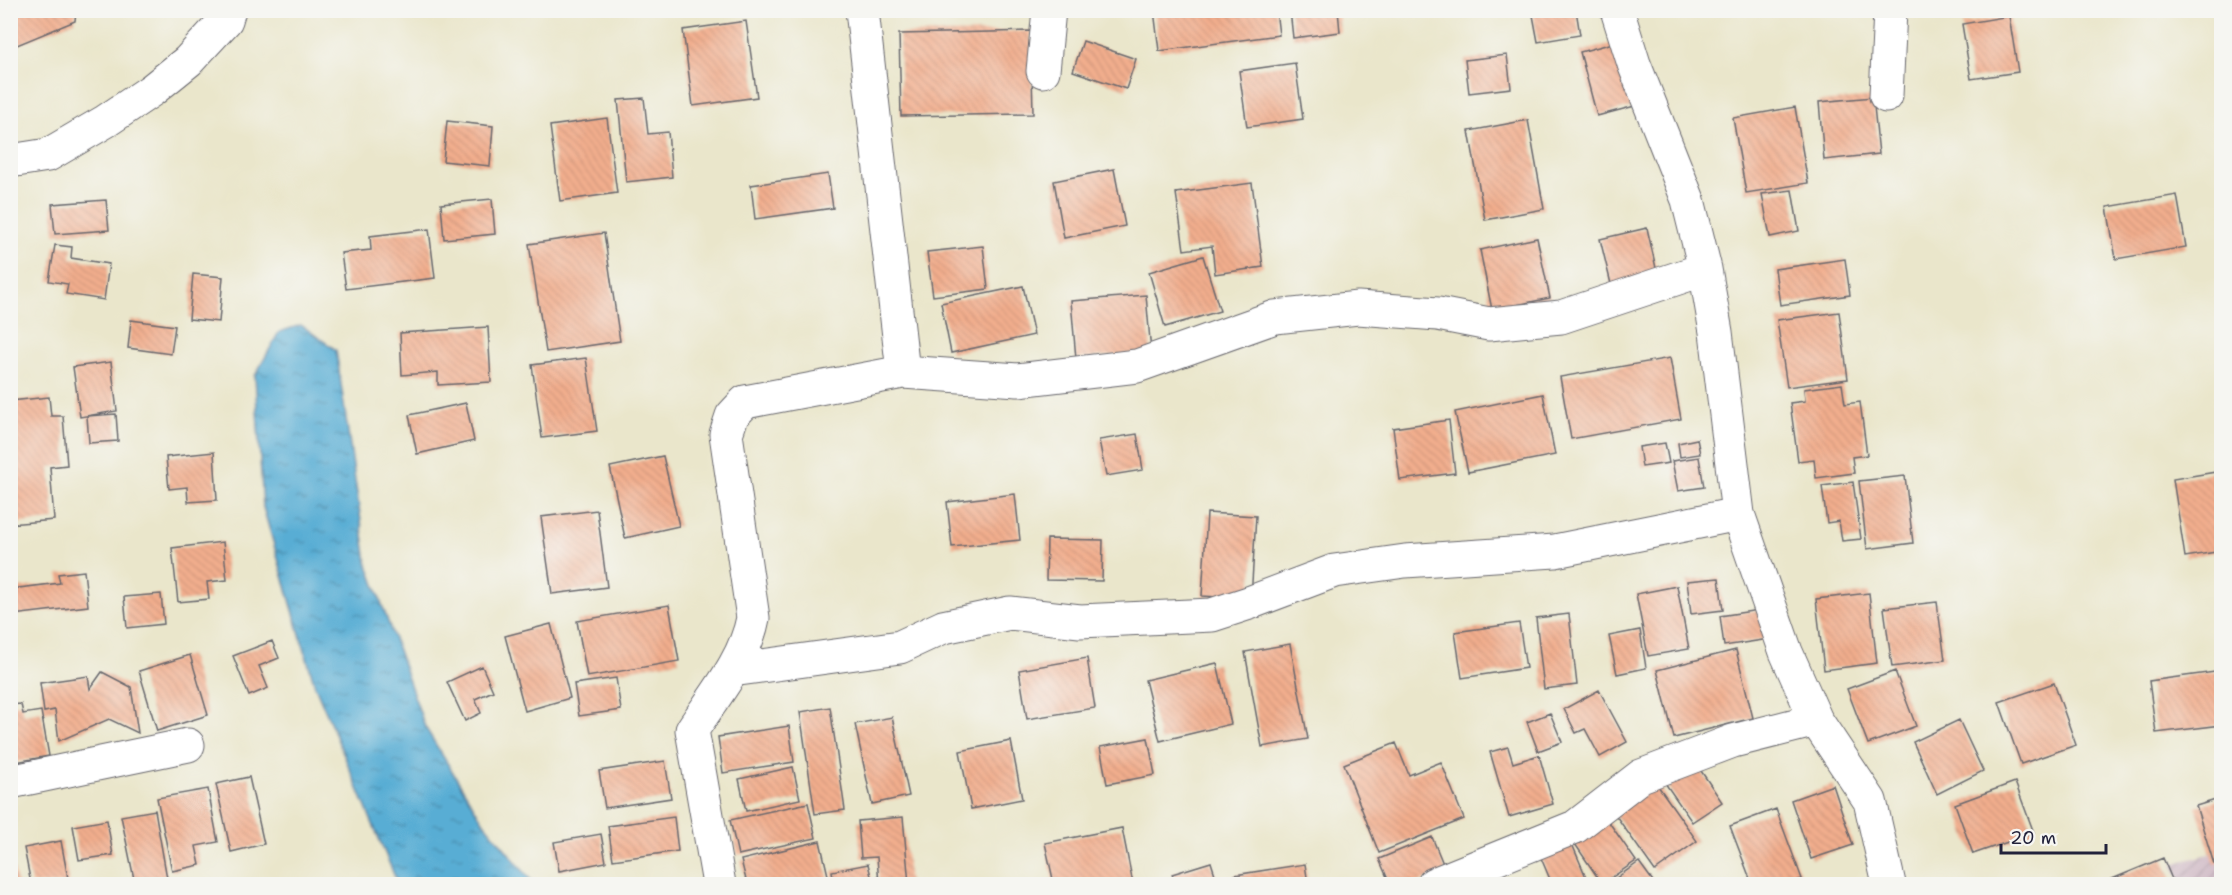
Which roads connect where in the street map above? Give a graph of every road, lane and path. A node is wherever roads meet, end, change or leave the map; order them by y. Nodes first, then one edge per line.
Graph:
1 (229, 10) edge
2 (862, 10) edge
3 (1049, 10) edge
4 (1617, 10) edge
5 (1890, 10) edge
6 (1043, 70) dead end
7 (1886, 96) dead end
8 (10, 161) edge
9 (1705, 269) junction
10 (903, 372) junction
11 (1738, 514) junction
12 (732, 670) junction
13 (1816, 720) junction
14 (188, 745) dead end
15 (10, 782) edge
16 (719, 885) edge
17 (1434, 885) edge
18 (1889, 885) edge

1 - 8 street
2 - 10 street
3 - 6 street
4 - 9 street
5 - 7 street
9 - 10 street
9 - 11 street
10 - 12 street
11 - 12 street
11 - 13 street
12 - 16 street
13 - 17 street
13 - 18 street
14 - 15 street

